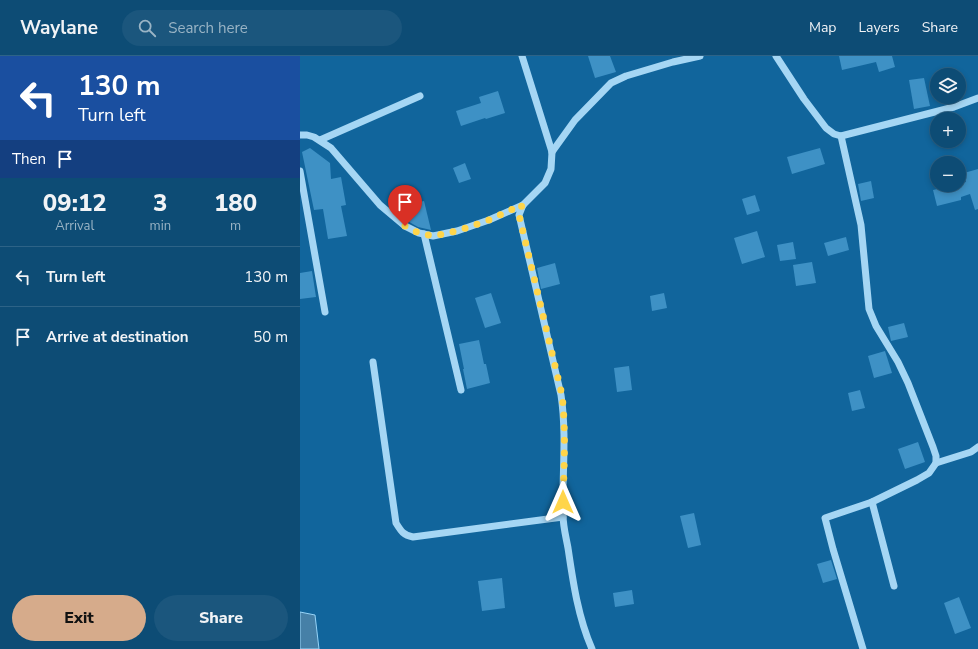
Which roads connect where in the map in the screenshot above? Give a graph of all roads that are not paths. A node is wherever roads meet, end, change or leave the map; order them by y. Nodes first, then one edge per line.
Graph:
1 (522, 56) edge
2 (700, 56) edge
3 (776, 56) edge
4 (420, 96) dead end
5 (978, 98) edge
6 (300, 135) edge
7 (841, 136) junction
8 (320, 140) junction
9 (552, 152) junction
10 (300, 171) edge
11 (522, 205) junction
12 (424, 234) junction
13 (325, 312) dead end
14 (373, 362) dead end
15 (461, 390) dead end
16 (978, 447) edge
17 (936, 463) junction
18 (872, 502) junction
19 (563, 517) junction
20 (894, 586) dead end
21 (592, 649) edge
22 (863, 649) edge

1 - 9 street
2 - 9 street
3 - 7 street
4 - 8 street
5 - 7 street
6 - 8 street
7 - 17 street
8 - 12 street
9 - 11 street
10 - 13 street
11 - 12 street
11 - 19 street
12 - 15 street
14 - 19 street
16 - 17 street
17 - 18 street
18 - 20 street
18 - 22 street
19 - 21 street

